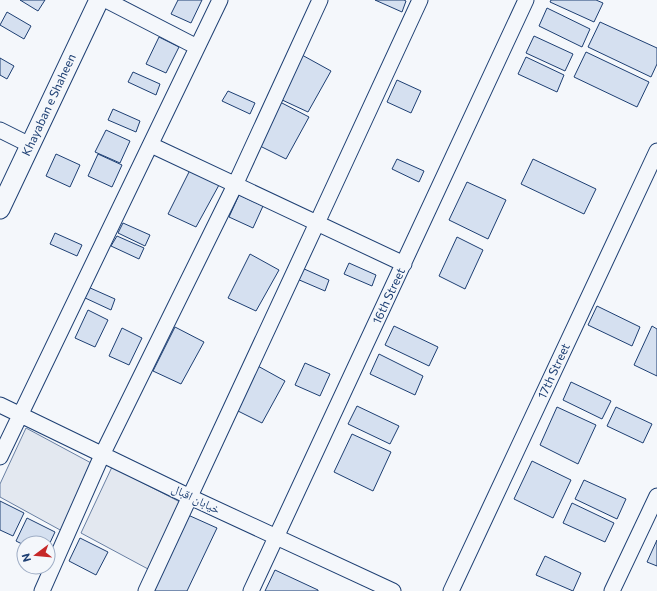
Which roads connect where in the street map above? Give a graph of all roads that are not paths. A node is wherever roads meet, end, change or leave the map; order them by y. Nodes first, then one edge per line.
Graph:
1 (98, 0) edge
2 (106, 0) edge
3 (220, 0) edge
4 (320, 0) edge
5 (420, 0) edge
6 (526, 0) edge
7 (198, 47) junction
8 (0, 130) edge
9 (30, 144) junction
10 (151, 145) junction
11 (657, 151) edge
12 (235, 185) junction
13 (0, 209) edge
14 (317, 223) junction
15 (404, 264) junction
16 (0, 405) edge
17 (20, 414) junction
18 (103, 453) junction
19 (0, 457) edge
20 (657, 496) edge
21 (190, 497) junction
22 (277, 537) junction
23 (42, 591) edge
24 (146, 591) edge
25 (251, 591) edge
26 (393, 591) edge
27 (451, 591) edge
28 (612, 591) edge

1 - 9 main road, Khayaban e Shaheen
2 - 7 street
3 - 7 street
4 - 12 street
5 - 14 street
6 - 15 street, 16th Street
7 - 10 street
8 - 9 street
9 - 13 main road, Khayaban e Shaheen
10 - 12 street
10 - 17 street
11 - 27 street, 17th Street
12 - 14 street
12 - 18 street
14 - 15 street
14 - 21 street
15 - 22 street, 16th Street
16 - 17 street, خیابان اقبال
17 - 18 street, خیابان اقبال
17 - 19 street
18 - 21 street, خیابان اقبال
18 - 23 street
20 - 28 street
21 - 22 street, خیابان اقبال
21 - 24 street
22 - 25 street, 16th Street
22 - 26 street, خیابان اقبال

